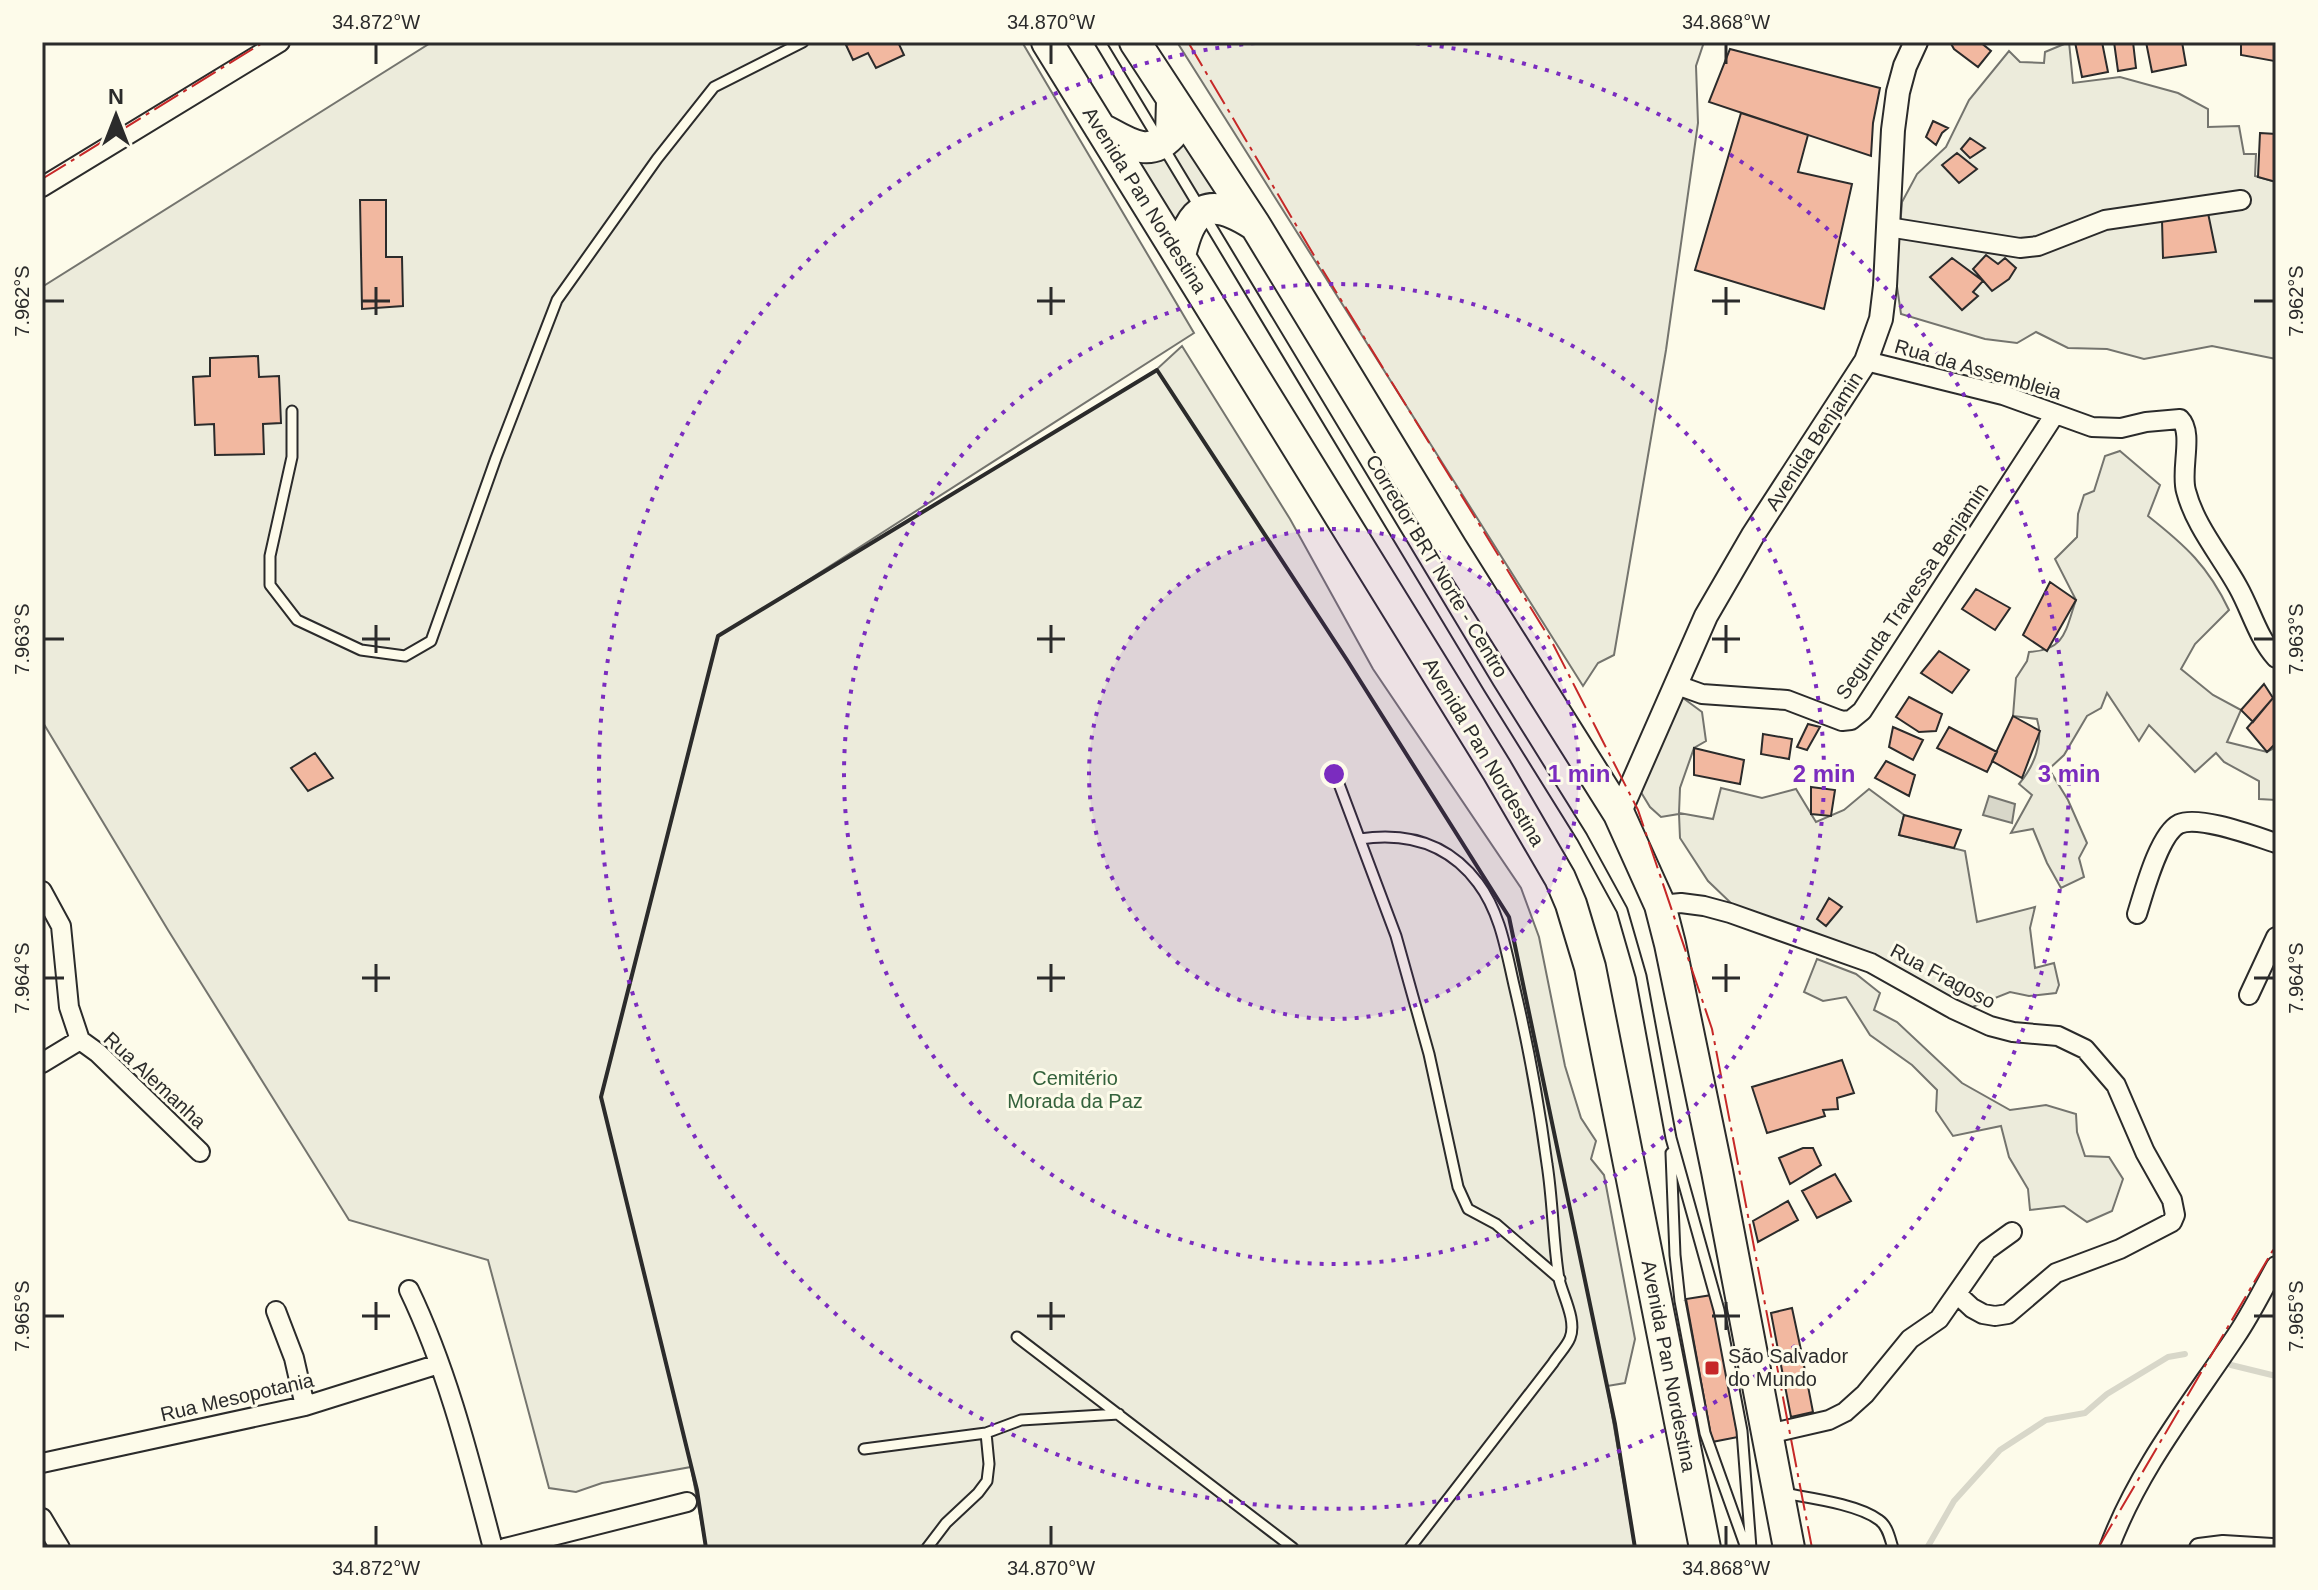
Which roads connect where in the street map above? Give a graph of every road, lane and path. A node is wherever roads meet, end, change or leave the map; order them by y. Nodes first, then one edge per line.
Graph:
1 (280, 42) edge
2 (803, 42) edge
3 (1047, 42) edge
4 (1100, 42) edge
5 (1135, 42) edge
6 (1916, 42) edge
7 (1172, 101) junction
8 (1098, 127) junction
9 (1162, 144) junction
10 (42, 187) edge
11 (2241, 200) dead end
12 (1202, 212) junction
13 (1255, 225) junction
14 (1888, 227) junction
15 (1180, 256) junction
16 (1866, 361) junction
17 (292, 411) dead end
18 (2055, 414) junction
19 (2276, 658) edge
20 (1677, 685) junction
21 (1339, 784) dead end
22 (1619, 814) junction
23 (1360, 839) junction
24 (2276, 843) edge
25 (42, 891) edge
26 (1660, 905) junction
27 (2137, 914) dead end
28 (2276, 937) edge
29 (2249, 995) dead end
30 (80, 1040) junction
31 (42, 1063) edge
32 (1671, 1138) junction
33 (200, 1152) dead end
34 (2012, 1232) dead end
35 (2276, 1266) edge
36 (1560, 1279) junction
37 (409, 1290) dead end
38 (1957, 1294) junction
39 (276, 1311) dead end
40 (1017, 1337) dead end
41 (439, 1364) junction
42 (305, 1406) junction
43 (1119, 1414) junction
44 (986, 1433) junction
45 (1768, 1434) junction
46 (864, 1449) dead end
47 (42, 1463) edge
48 (1779, 1492) junction
49 (687, 1502) dead end
50 (42, 1518) edge
51 (60, 1548) edge
52 (493, 1548) edge
53 (505, 1548) edge
54 (927, 1548) edge
55 (1293, 1548) edge
56 (1410, 1548) edge
57 (1705, 1548) edge
58 (1748, 1548) edge
59 (1789, 1548) edge
60 (1893, 1548) edge
61 (2109, 1548) edge
62 (2199, 1548) edge
63 (2272, 1548) edge

1 - 10 street
2 - 17 lane
3 - 8 highway, Avenida Pan Nordestina
4 - 9 lane, Corredor BRT Norte - Centro
5 - 7 highway
6 - 14 street, Avenida Benjamin
7 - 9 highway
7 - 13 highway
8 - 9 highway
8 - 15 highway, Avenida Pan Nordestina
9 - 12 lane, Corredor BRT Norte - Centro
11 - 14 street
12 - 13 highway
12 - 15 highway
12 - 32 lane, Corredor BRT Norte - Centro
13 - 22 highway
14 - 16 street, Avenida Benjamin
15 - 57 highway, Avenida Pan Nordestina
16 - 18 street, Rua da Assembleia
16 - 20 street, Avenida Benjamin
18 - 19 street, Rua da Assembleia
18 - 20 street, Segunda Travessa Benjamin
20 - 22 street, Avenida Benjamin
21 - 23 lane
22 - 26 highway
23 - 36 lane
23 - 36 lane
24 - 27 street
25 - 30 street
26 - 38 street, Rua Fragoso
26 - 45 highway
28 - 29 street
30 - 31 street
30 - 33 street, Rua Alemanha
32 - 58 lane, Corredor BRT Norte - Centro
32 - 58 lane, Corredor BRT Norte - Centro
34 - 38 street
35 - 61 street
36 - 56 lane
37 - 41 street
38 - 45 street
39 - 42 street
40 - 43 lane
41 - 42 street, Rua Mesopotania
41 - 52 street
42 - 47 street, Rua Mesopotania
43 - 44 lane
43 - 55 lane
44 - 46 lane
44 - 54 lane
45 - 48 highway
48 - 59 highway
48 - 60 lane
49 - 53 street
50 - 51 street
62 - 63 street

